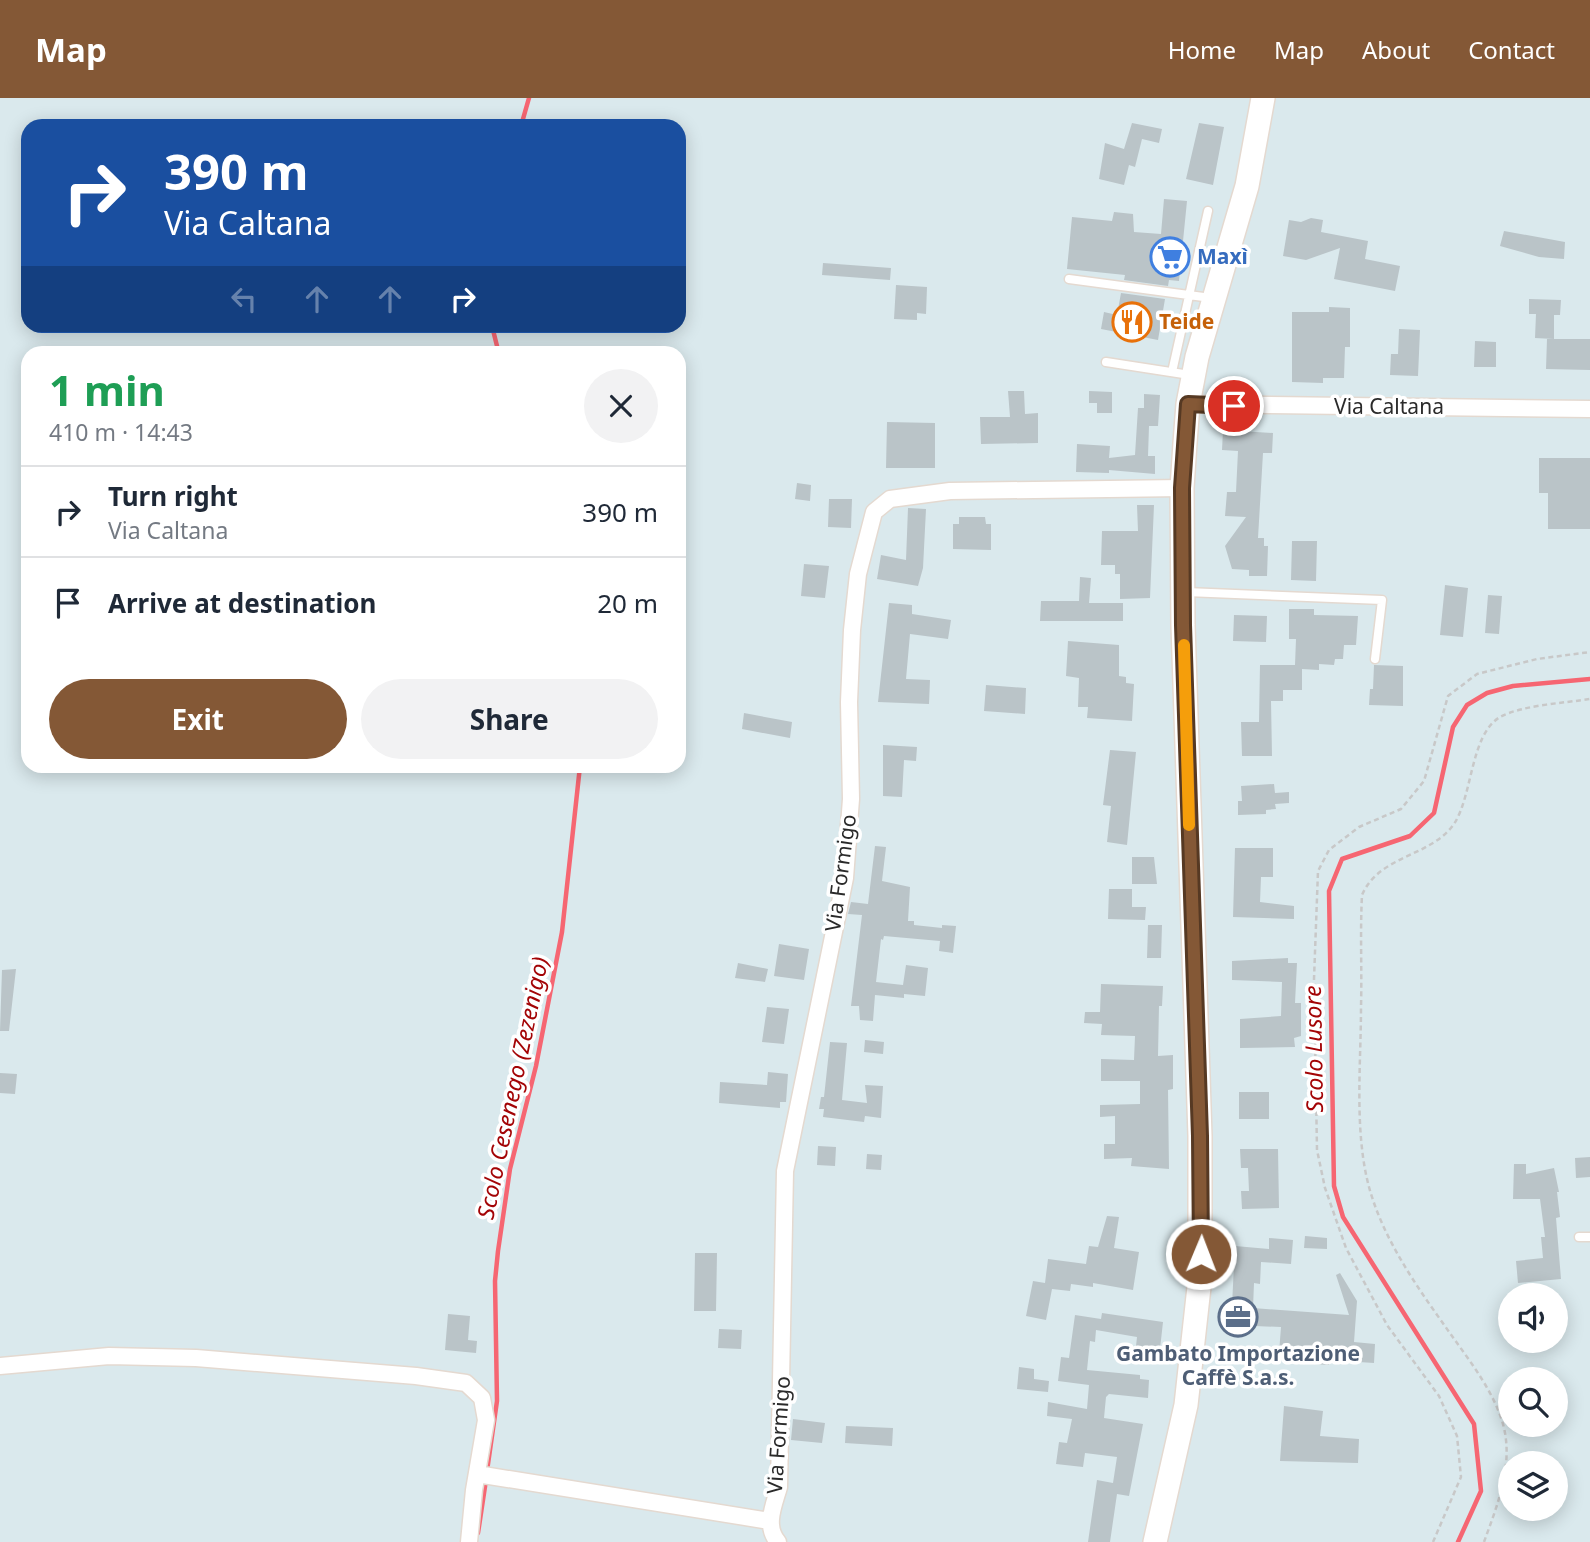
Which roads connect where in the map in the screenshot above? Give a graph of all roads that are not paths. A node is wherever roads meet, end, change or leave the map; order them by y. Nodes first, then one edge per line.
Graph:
1 (1263, 98) edge
2 (1208, 211) dead end
3 (1069, 279) dead end
4 (1189, 293) junction
5 (1214, 298) junction
6 (1106, 362) dead end
7 (1183, 374) junction
8 (1188, 404) junction
9 (1590, 409) edge
10 (1182, 488) junction
11 (1184, 592) junction
12 (1376, 659) dead end
13 (1579, 1237) dead end
14 (1590, 1237) edge
15 (0, 1366) edge
16 (485, 1475) junction
17 (770, 1521) junction
18 (469, 1542) edge
19 (778, 1542) edge
20 (1155, 1542) edge

1 - 5 main road
2 - 4 lane
3 - 4 lane
4 - 5 lane
4 - 7 lane
5 - 7 main road
6 - 7 lane
7 - 8 main road
8 - 9 street, Via Caltana
8 - 10 main road
10 - 11 main road
10 - 17 street, Via Formigo
11 - 12 lane
11 - 20 main road
13 - 14 lane
15 - 16 street
16 - 17 street
16 - 18 street
17 - 19 street, Via Formigo

